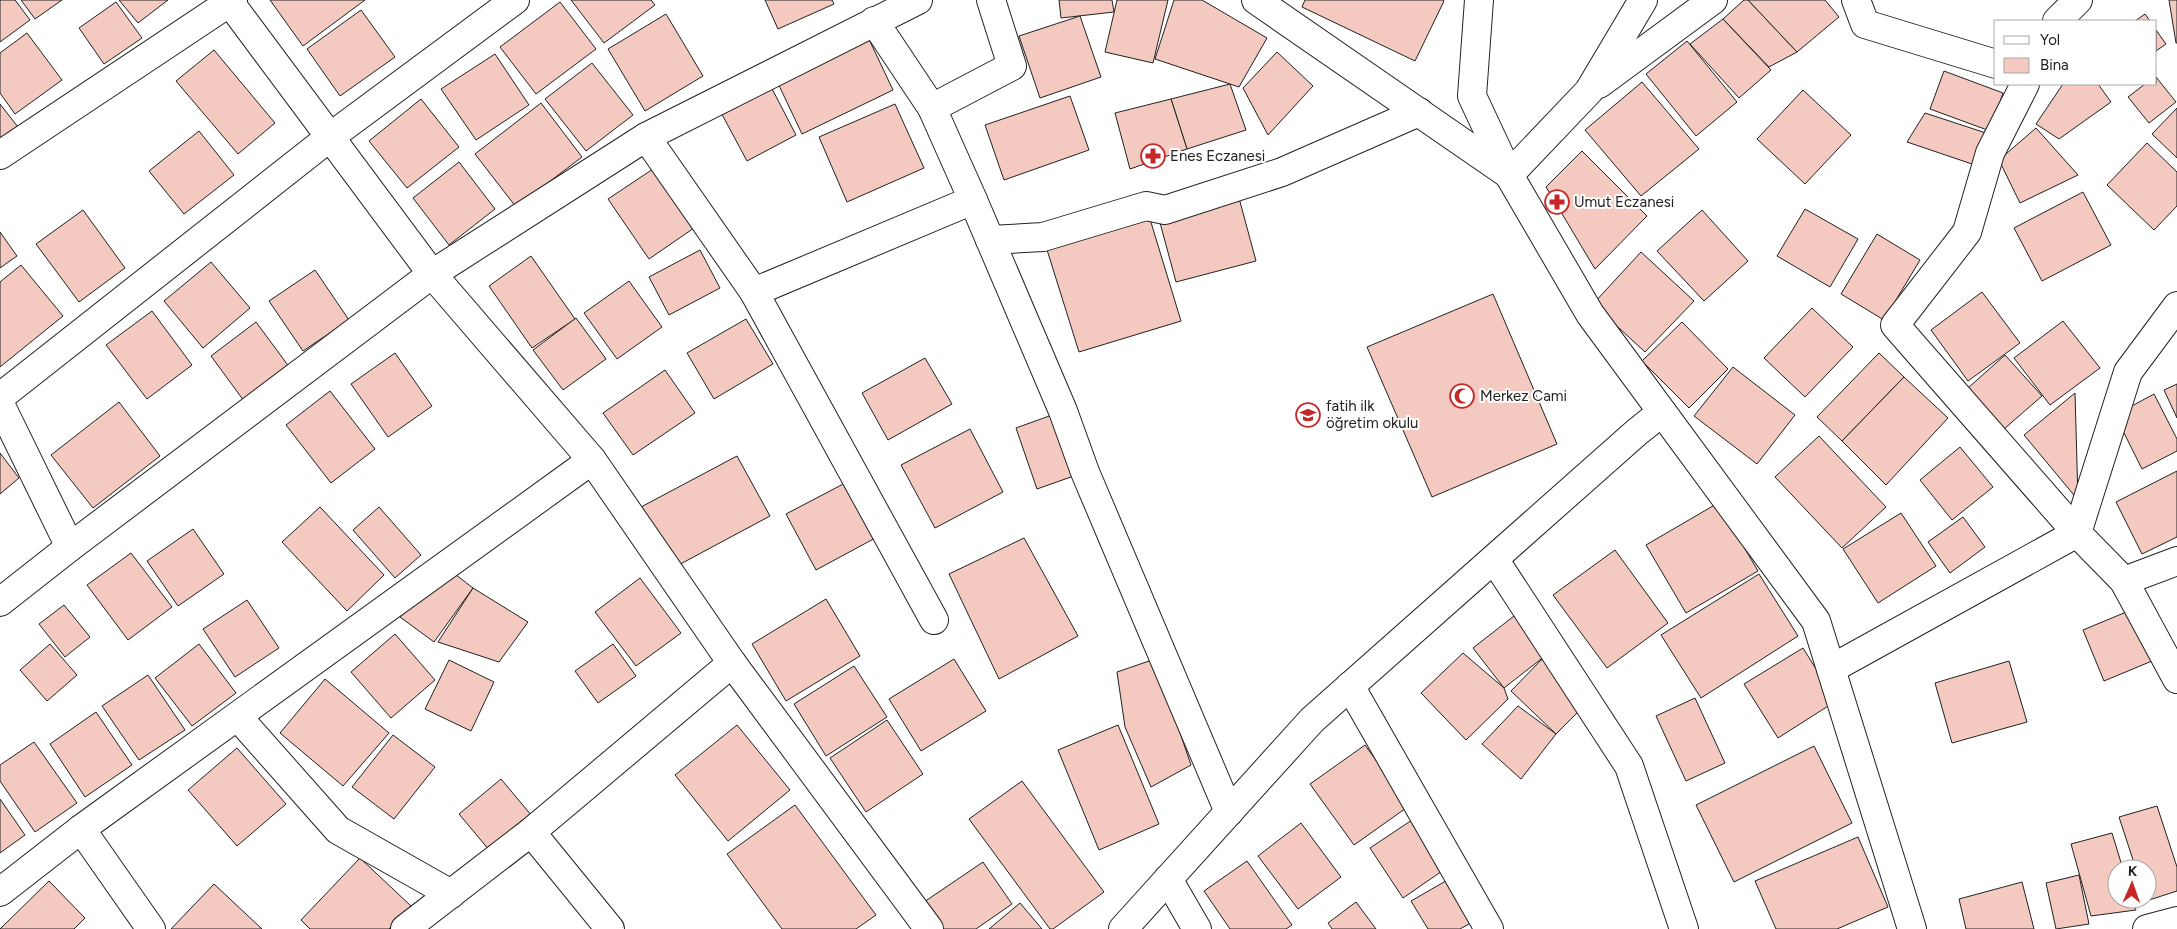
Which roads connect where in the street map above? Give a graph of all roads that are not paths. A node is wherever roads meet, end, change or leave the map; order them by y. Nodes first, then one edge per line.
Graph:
1 (515, 0) edge
2 (918, 0) edge
3 (991, 0) edge
4 (1256, 0) edge
5 (1479, 0) edge
6 (1643, 0) edge
7 (1713, 0) edge
8 (1856, 0) edge
9 (2078, 0) edge
10 (230, 1) edge
11 (874, 20) junction
12 (2058, 20) edge
13 (1994, 63) edge
14 (2024, 85) edge
15 (1589, 91) junction
16 (932, 108) junction
17 (1418, 112) junction
18 (330, 137) junction
19 (646, 137) junction
20 (0, 155) edge
21 (1509, 175) junction
22 (973, 200) junction
23 (990, 240) junction
24 (432, 274) junction
25 (754, 292) junction
26 (2177, 306) edge
27 (0, 397) edge
28 (0, 404) edge
29 (1662, 412) junction
30 (592, 460) junction
31 (2077, 532) junction
32 (70, 547) junction
33 (1494, 558) junction
34 (2177, 561) edge
35 (2124, 581) junction
36 (0, 602) edge
37 (934, 620) dead end
38 (732, 663) junction
39 (1831, 669) junction
40 (2177, 679) edge
41 (1350, 686) junction
42 (238, 717) junction
43 (1229, 812) junction
44 (81, 829) junction
45 (530, 832) junction
46 (1168, 879) junction
47 (0, 892) edge
48 (451, 894) junction
49 (2177, 921) edge
50 (1679, 927) edge
51 (151, 929) edge
52 (405, 929) edge
53 (610, 929) edge
54 (929, 929) edge
55 (1123, 929) edge
56 (1197, 929) edge
57 (1489, 929) edge
58 (1912, 929) edge
59 (2147, 929) edge

1 - 18 street
2 - 11 street
3 - 16 street
4 - 17 street
5 - 21 street
6 - 15 street
7 - 15 street
8 - 13 street
9 - 12 street
10 - 18 street
10 - 20 street
11 - 16 street
11 - 19 street
14 - 31 street
15 - 21 street
16 - 22 street
17 - 21 street
17 - 23 street
18 - 24 street
18 - 27 street
19 - 24 street
19 - 25 street
21 - 29 street
22 - 23 street
22 - 25 street
23 - 43 street
24 - 30 street
24 - 32 street
25 - 37 street
26 - 31 street
28 - 32 street
29 - 33 street
29 - 39 street
30 - 38 street
30 - 42 street
31 - 35 street
31 - 39 street
32 - 36 street
33 - 41 street
33 - 50 street
34 - 35 street
35 - 40 street
38 - 45 street
38 - 54 street
39 - 58 street
41 - 43 street
41 - 57 street
42 - 44 street
42 - 48 street
43 - 46 street
44 - 47 street
44 - 51 street
45 - 48 street
45 - 53 street
46 - 55 street
46 - 56 street
48 - 52 street
49 - 59 street

